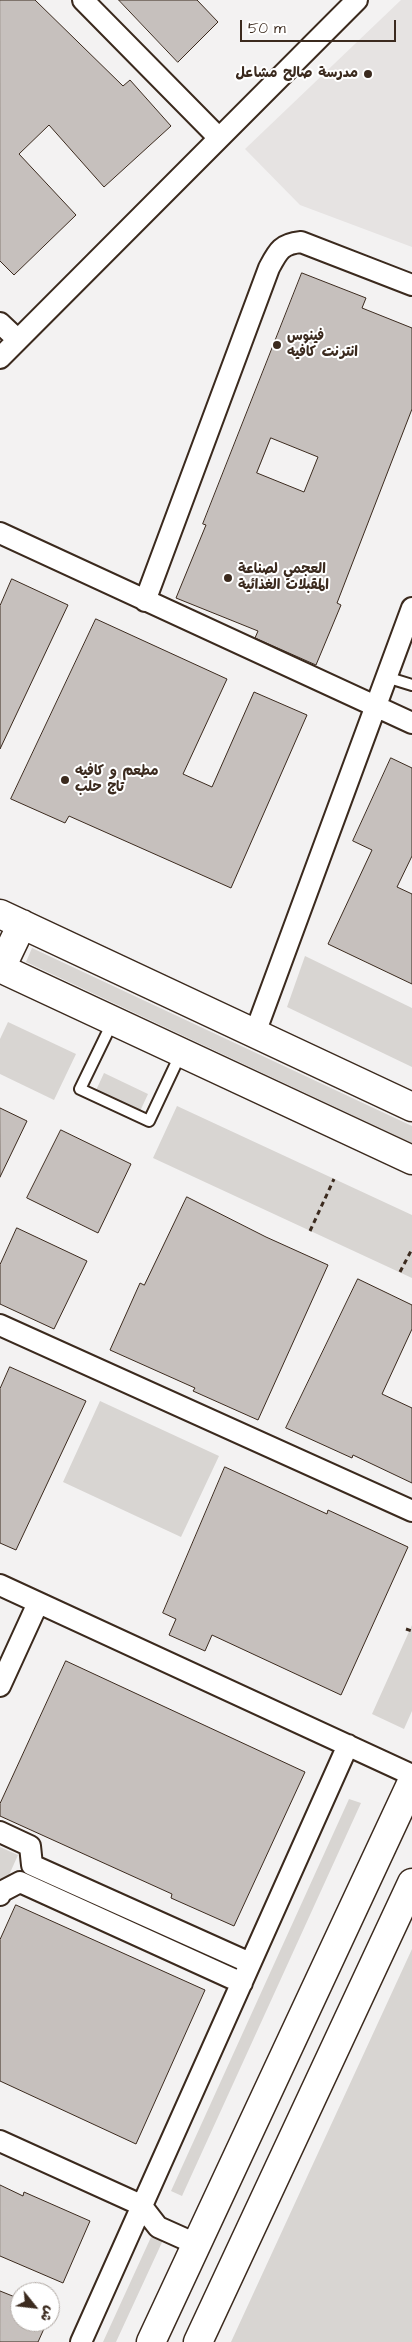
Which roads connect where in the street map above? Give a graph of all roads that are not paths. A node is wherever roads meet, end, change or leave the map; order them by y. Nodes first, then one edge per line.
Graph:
1 (83, 0) edge
2 (353, 2) edge
3 (218, 138) junction
4 (412, 286) edge
5 (0, 322) edge
6 (17, 339) junction
7 (0, 358) edge
8 (0, 533) edge
9 (145, 601) junction
10 (412, 608) edge
11 (386, 677) junction
12 (412, 685) edge
13 (376, 706) junction
14 (412, 723) edge
15 (11, 919) edge
16 (1, 968) edge
17 (113, 1020) junction
18 (255, 1033) junction
19 (182, 1053) junction
20 (412, 1106) edge
21 (412, 1160) edge
22 (0, 1325) edge
23 (412, 1511) edge
24 (0, 1585) edge
25 (38, 1603) junction
26 (0, 1686) edge
27 (348, 1745) junction
28 (412, 1775) edge
29 (412, 1782) edge
30 (0, 1832) edge
31 (412, 1883) edge
32 (0, 1895) edge
33 (250, 1963) junction
34 (242, 1983) junction
35 (0, 2141) edge
36 (141, 2205) junction
37 (196, 2244) junction
38 (81, 2342) edge
39 (151, 2342) edge
40 (198, 2342) edge

1 - 3 street
2 - 3 street
3 - 6 street
4 - 9 street
5 - 6 street
6 - 7 street
8 - 9 street
9 - 13 street
10 - 11 street
11 - 12 lane
11 - 13 street
13 - 14 street
13 - 18 street
15 - 16 main road
15 - 18 main road
16 - 17 main road
17 - 19 main road
17 - 19 lane
18 - 20 main road
19 - 21 main road
22 - 23 street
24 - 25 street
25 - 26 street
25 - 27 street
27 - 28 street
27 - 33 street
29 - 37 main road
30 - 33 street
31 - 40 main road
32 - 34 street
33 - 34 street
34 - 36 street
35 - 36 street
36 - 37 street
36 - 38 street
37 - 39 main road

